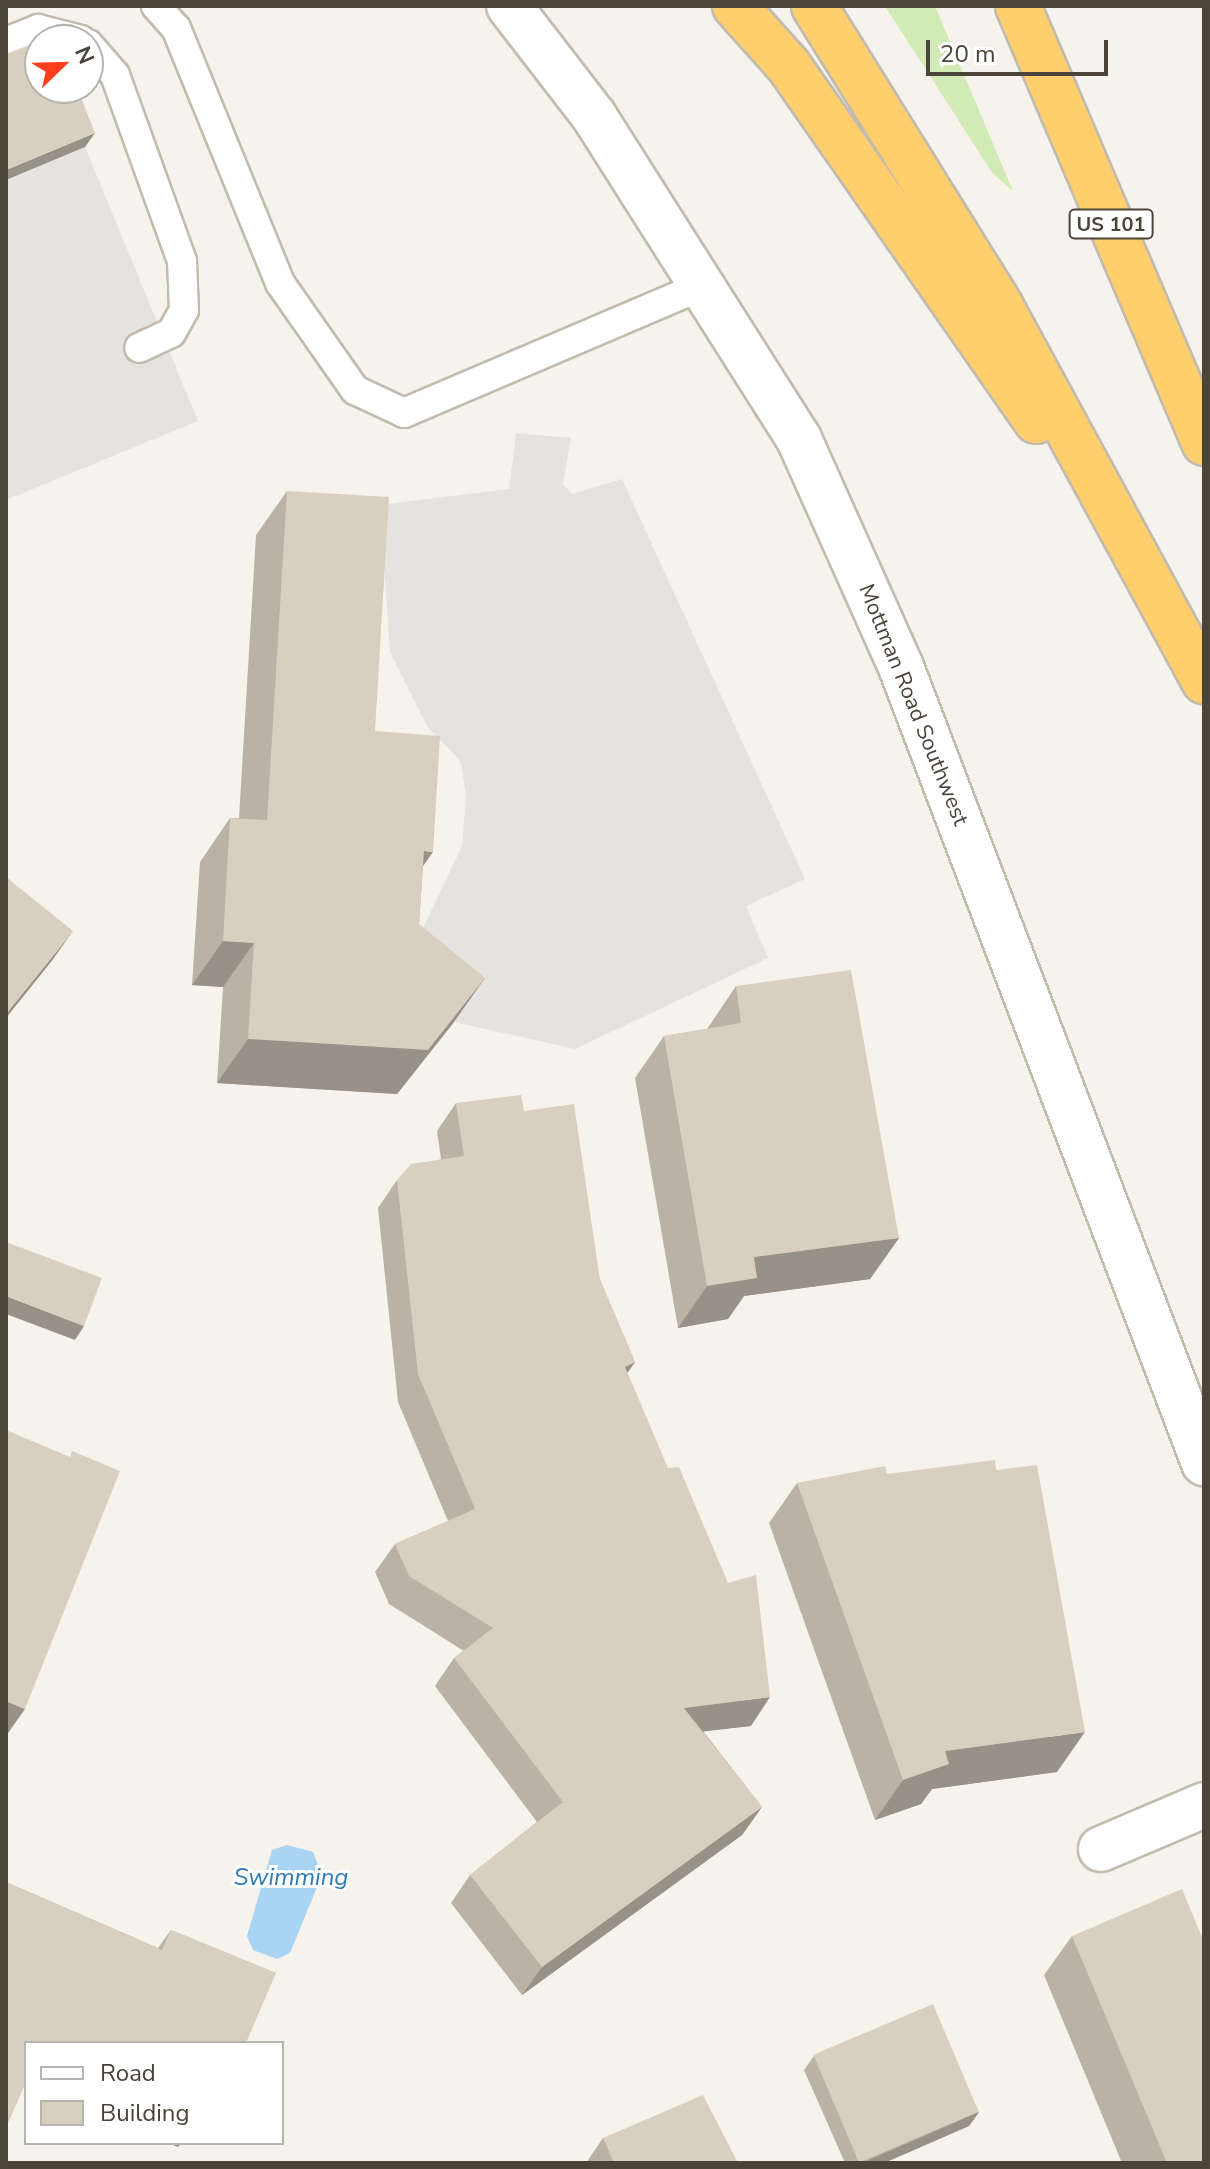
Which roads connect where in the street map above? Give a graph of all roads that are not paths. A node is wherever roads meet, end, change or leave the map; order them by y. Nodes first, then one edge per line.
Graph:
1 (156, 6) edge
2 (509, 6) edge
3 (735, 6) edge
4 (814, 6) edge
5 (1018, 6) edge
6 (104, 62) edge
7 (702, 286) junction
8 (139, 348) dead end
9 (1204, 443) edge
10 (1157, 593) junction
11 (1204, 681) edge
12 (1204, 1463) edge
13 (1204, 1805) edge
14 (1101, 1849) dead end

1 - 7 lane
2 - 7 street, Mottman Road Southwest
3 - 10 highway
4 - 10 highway
5 - 9 highway, US 101
6 - 8 lane
7 - 12 street, Mottman Road Southwest
10 - 11 highway
13 - 14 street

